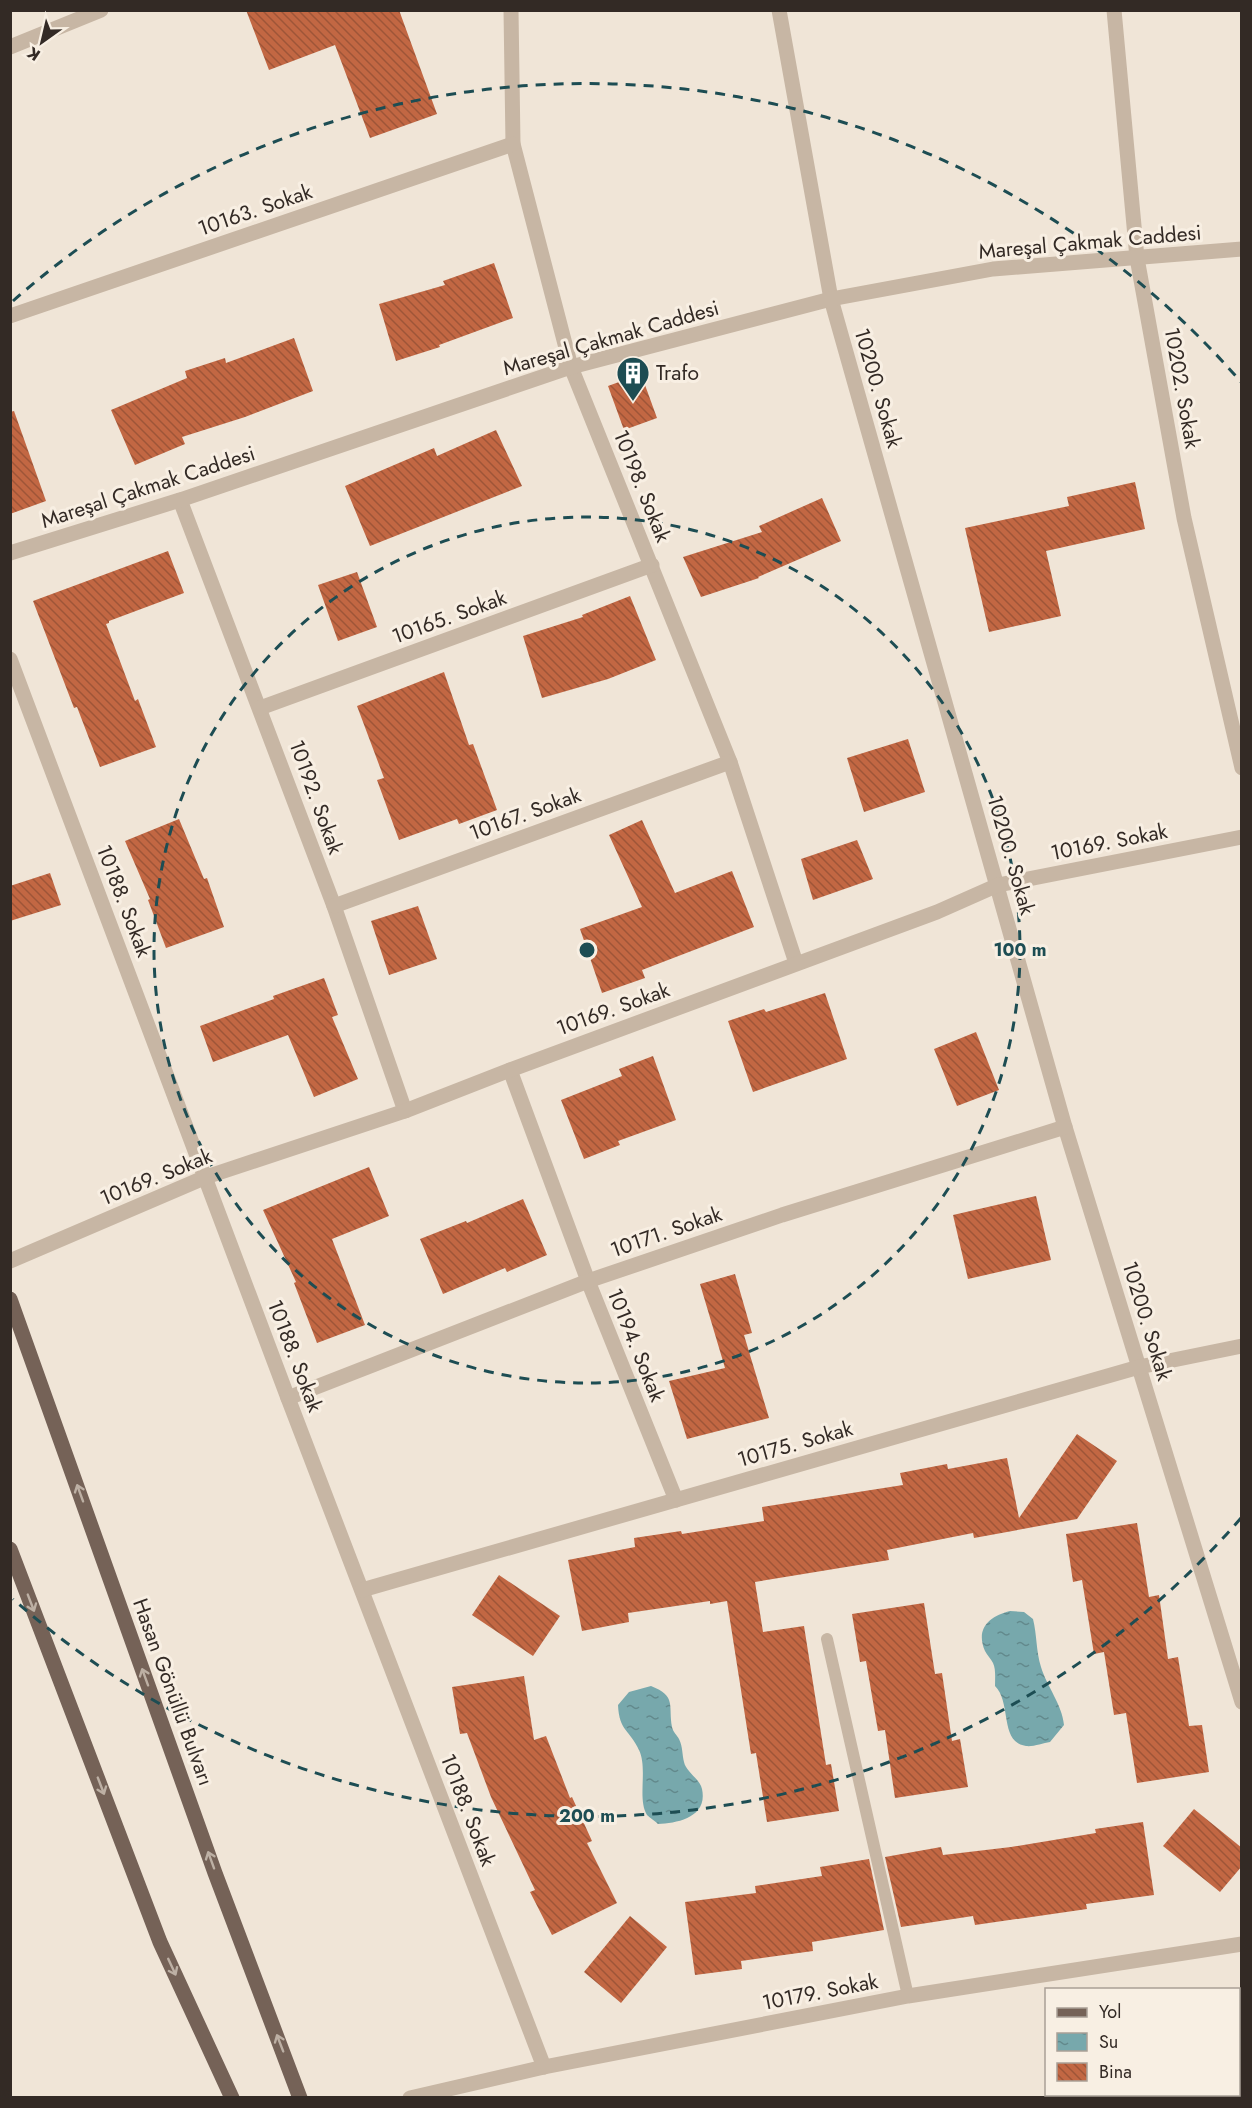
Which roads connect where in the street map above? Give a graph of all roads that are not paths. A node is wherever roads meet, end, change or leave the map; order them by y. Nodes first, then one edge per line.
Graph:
1 (101, 10) edge
2 (511, 10) edge
3 (779, 10) edge
4 (1114, 10) edge
5 (10, 47) edge
6 (513, 144) junction
7 (1242, 249) edge
8 (1137, 258) junction
9 (831, 299) junction
10 (10, 316) edge
11 (571, 368) junction
12 (180, 500) junction
13 (10, 553) edge
14 (652, 565) junction
15 (10, 659) edge
16 (260, 708) junction
17 (730, 762) junction
18 (1242, 768) edge
19 (1242, 837) edge
20 (998, 885) junction
21 (334, 906) junction
22 (796, 963) junction
23 (510, 1070) junction
24 (405, 1111) junction
25 (1065, 1127) junction
26 (206, 1177) junction
27 (10, 1261) edge
28 (588, 1281) junction
29 (10, 1299) edge
30 (1242, 1346) edge
31 (1139, 1367) junction
32 (288, 1398) junction
33 (676, 1500) junction
34 (10, 1549) edge
35 (362, 1590) junction
36 (827, 1639) dead end
37 (1242, 1702) edge
38 (1242, 1944) edge
39 (908, 1996) junction
40 (544, 2067) junction
41 (232, 2097) edge
42 (300, 2097) edge
43 (410, 2097) edge

1 - 5 street
2 - 6 street, 10198. Sokak
3 - 9 street, 10200. Sokak
4 - 8 street, 10202. Sokak
6 - 10 street, 10163. Sokak
6 - 11 street, 10198. Sokak
7 - 8 street, Mareşal Çakmak Caddesi
8 - 9 street, Mareşal Çakmak Caddesi
8 - 18 street, 10202. Sokak
9 - 11 street, Mareşal Çakmak Caddesi
9 - 20 street, 10200. Sokak
11 - 12 street, Mareşal Çakmak Caddesi
11 - 14 street, 10198. Sokak
12 - 13 street, Mareşal Çakmak Caddesi
12 - 16 street, 10192. Sokak
14 - 16 street, 10165. Sokak
14 - 17 street, 10198. Sokak
15 - 26 street, 10188. Sokak
16 - 21 street, 10192. Sokak
17 - 21 street, 10167. Sokak
17 - 22 street, 10198. Sokak
19 - 20 street, 10169. Sokak
20 - 22 street, 10169. Sokak
20 - 25 street, 10200. Sokak
21 - 24 street, 10192. Sokak
22 - 23 street, 10169. Sokak
23 - 24 street, 10169. Sokak
23 - 28 street, 10194. Sokak
24 - 26 street, 10169. Sokak
25 - 28 street, 10171. Sokak
25 - 31 street, 10200. Sokak
26 - 27 street, 10169. Sokak
26 - 32 street, 10188. Sokak
28 - 32 street, 10171. Sokak
28 - 33 street, 10194. Sokak
42 -> 29 main road, Hasan Gönüllü Bulvarı
30 - 31 street, 10175. Sokak
31 - 33 street, 10175. Sokak
31 - 37 street, 10200. Sokak
32 - 35 street, 10188. Sokak
33 - 35 street, 10175. Sokak
34 -> 41 main road
35 - 40 street, 10188. Sokak
36 - 39 lane
38 - 39 street, 10179. Sokak
39 - 40 street, 10179. Sokak
40 - 43 street, 10179. Sokak

